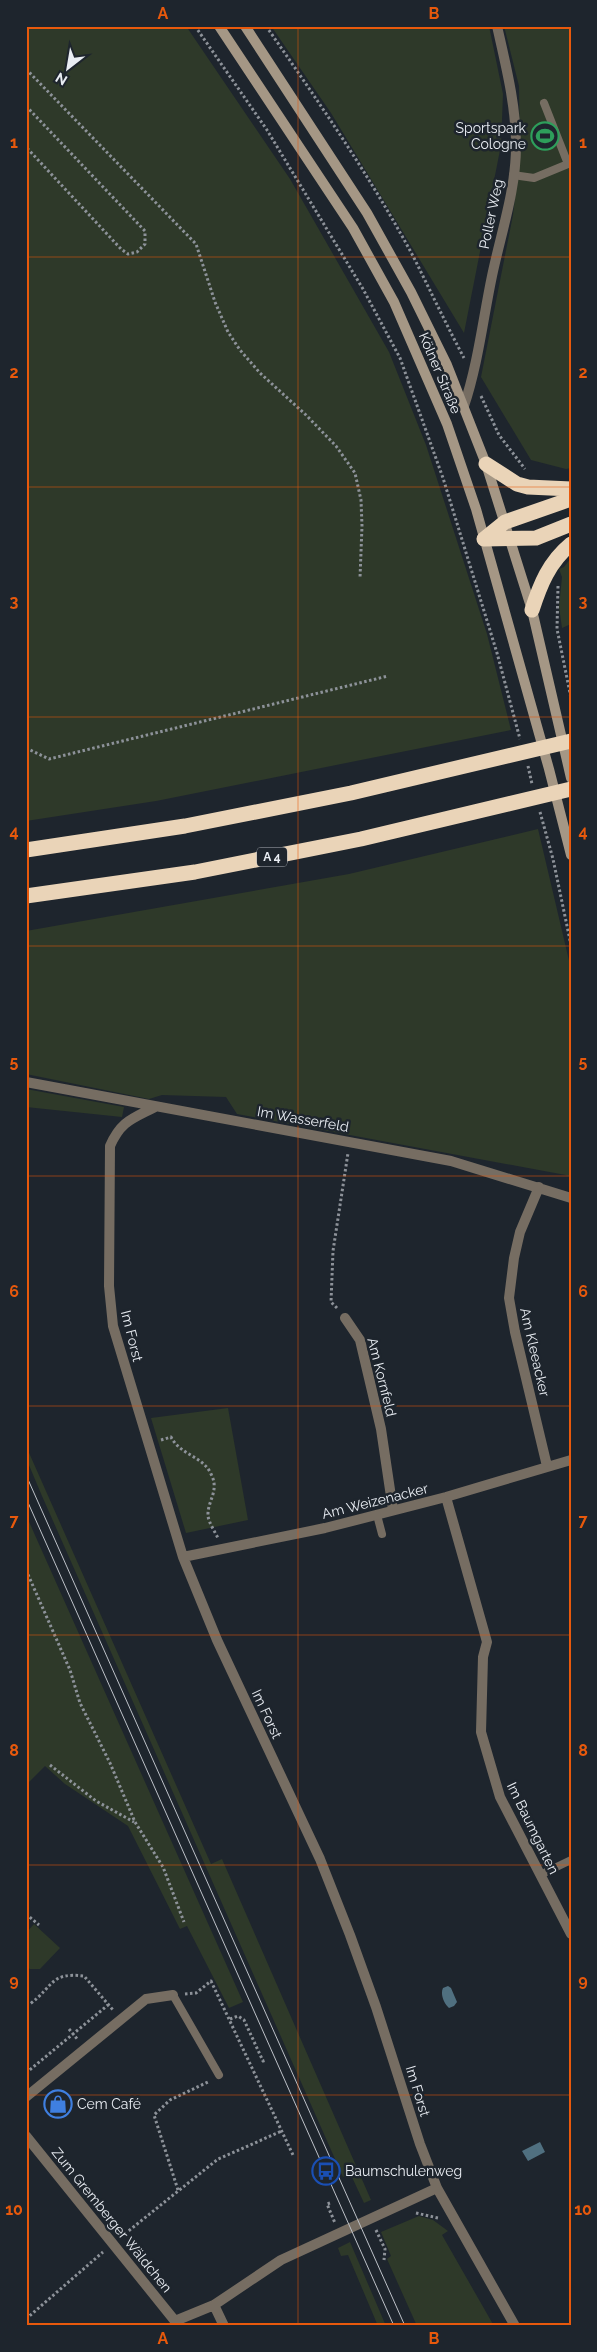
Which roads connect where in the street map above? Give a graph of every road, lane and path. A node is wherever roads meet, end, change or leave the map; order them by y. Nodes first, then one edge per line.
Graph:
1 (195, 26) edge
2 (219, 26) edge
3 (245, 26) edge
4 (498, 26) edge
5 (26, 69) edge
6 (544, 103) dead end
7 (26, 106) edge
8 (26, 147) edge
9 (513, 175) junction
10 (464, 406) junction
11 (486, 464) junction
12 (571, 489) edge
13 (571, 499) edge
14 (505, 522) junction
15 (571, 524) edge
16 (484, 539) junction
17 (510, 540) junction
18 (571, 544) edge
19 (360, 578) dead end
20 (532, 610) junction
21 (557, 630) dead end
22 (388, 676) dead end
23 (571, 698) edge
24 (571, 741) edge
25 (522, 746) dead end
26 (26, 748) edge
27 (527, 765) dead end
28 (571, 778) edge
29 (571, 790) edge
30 (535, 793) dead end
31 (537, 803) dead end
32 (26, 850) edge
33 (571, 855) edge
34 (26, 896) edge
35 (571, 944) edge
36 (26, 1082) edge
37 (155, 1107) junction
38 (350, 1141) junction
39 (539, 1187) junction
40 (571, 1198) edge
41 (345, 1318) joint
42 (147, 1439) junction
43 (571, 1460) edge
44 (548, 1466) junction
45 (446, 1497) junction
46 (394, 1510) junction
47 (377, 1515) junction
48 (382, 1534) dead end
49 (224, 1549) junction
50 (183, 1556) junction
51 (26, 1570) edge
52 (50, 1765) dead end
53 (135, 1822) junction
54 (571, 1860) edge
55 (540, 1875) junction
56 (26, 1914) edge
57 (184, 1922) dead end
58 (39, 1925) dead end
59 (571, 1934) edge
60 (172, 1995) junction
61 (26, 2004) edge
62 (108, 2005) junction
63 (230, 2019) junction
64 (121, 2020) junction
65 (266, 2060) dead end
66 (26, 2073) edge
67 (219, 2075) joint
68 (26, 2097) edge
69 (282, 2132) junction
70 (26, 2136) edge
71 (293, 2155) dead end
72 (437, 2188) junction
73 (178, 2190) junction
74 (330, 2203) dead end
75 (410, 2216) dead end
76 (384, 2226) dead end
77 (461, 2230) junction
78 (340, 2233) junction
79 (114, 2243) junction
80 (384, 2260) dead end
81 (214, 2305) junction
82 (26, 2319) edge
83 (175, 2324) edge
84 (224, 2326) edge
85 (515, 2326) edge

1 - 25 path
2 - 16 main road, Kölner Straße
3 - 10 main road, Kölner Straße
4 - 9 street, Poller Weg
5 - 19 path
6 - 9 lane
7 - 8 path
9 - 10 street, Poller Weg
10 - 11 main road, Kölner Straße
11 - 12 highway
11 - 14 main road, Kölner Straße
13 - 14 highway
14 - 16 highway
14 - 17 main road, Kölner Straße
15 - 17 highway
16 - 17 highway
16 - 33 main road, Kölner Straße
17 - 20 main road, Kölner Straße
18 - 20 highway
20 - 28 main road, Kölner Straße
21 - 23 path
22 - 26 path
24 - 32 highway
27 - 30 path
29 - 34 highway, A 4
31 - 35 path
36 - 37 street, Im Wasserfeld
37 - 38 street, Im Wasserfeld
37 - 42 street, Im Forst
38 - 39 street, Im Wasserfeld
38 - 41 path
39 - 40 street, Im Wasserfeld
39 - 44 street, Am Kleeacker
41 - 46 street, Am Kornfeld
42 - 49 path
42 - 50 street, Im Forst
43 - 44 street, Am Weizenacker
44 - 45 street, Am Weizenacker
45 - 46 street, Am Weizenacker
45 - 55 street, Im Baumgarten
46 - 47 street, Am Weizenacker
47 - 48 lane
47 - 49 street, Am Weizenacker
49 - 50 street, Am Weizenacker
50 - 72 street, Im Forst
51 - 53 path
52 - 53 path
53 - 57 path
54 - 55 lane
55 - 59 street, Im Baumgarten
56 - 58 path
60 - 63 path
60 - 64 street
60 - 67 lane
61 - 62 path
62 - 64 path
62 - 66 path
63 - 65 path
63 - 69 path
64 - 68 street
67 - 73 path
69 - 71 path
69 - 73 path
70 - 79 street, Zum Gremberger Wäldchen
72 - 77 street, Im Forst
72 - 78 street
73 - 79 path
74 - 78 path
75 - 77 path
76 - 80 path
77 - 85 street, Im Forst
78 - 81 street
79 - 82 path
79 - 83 street, Zum Gremberger Wäldchen
81 - 83 street
81 - 84 street

